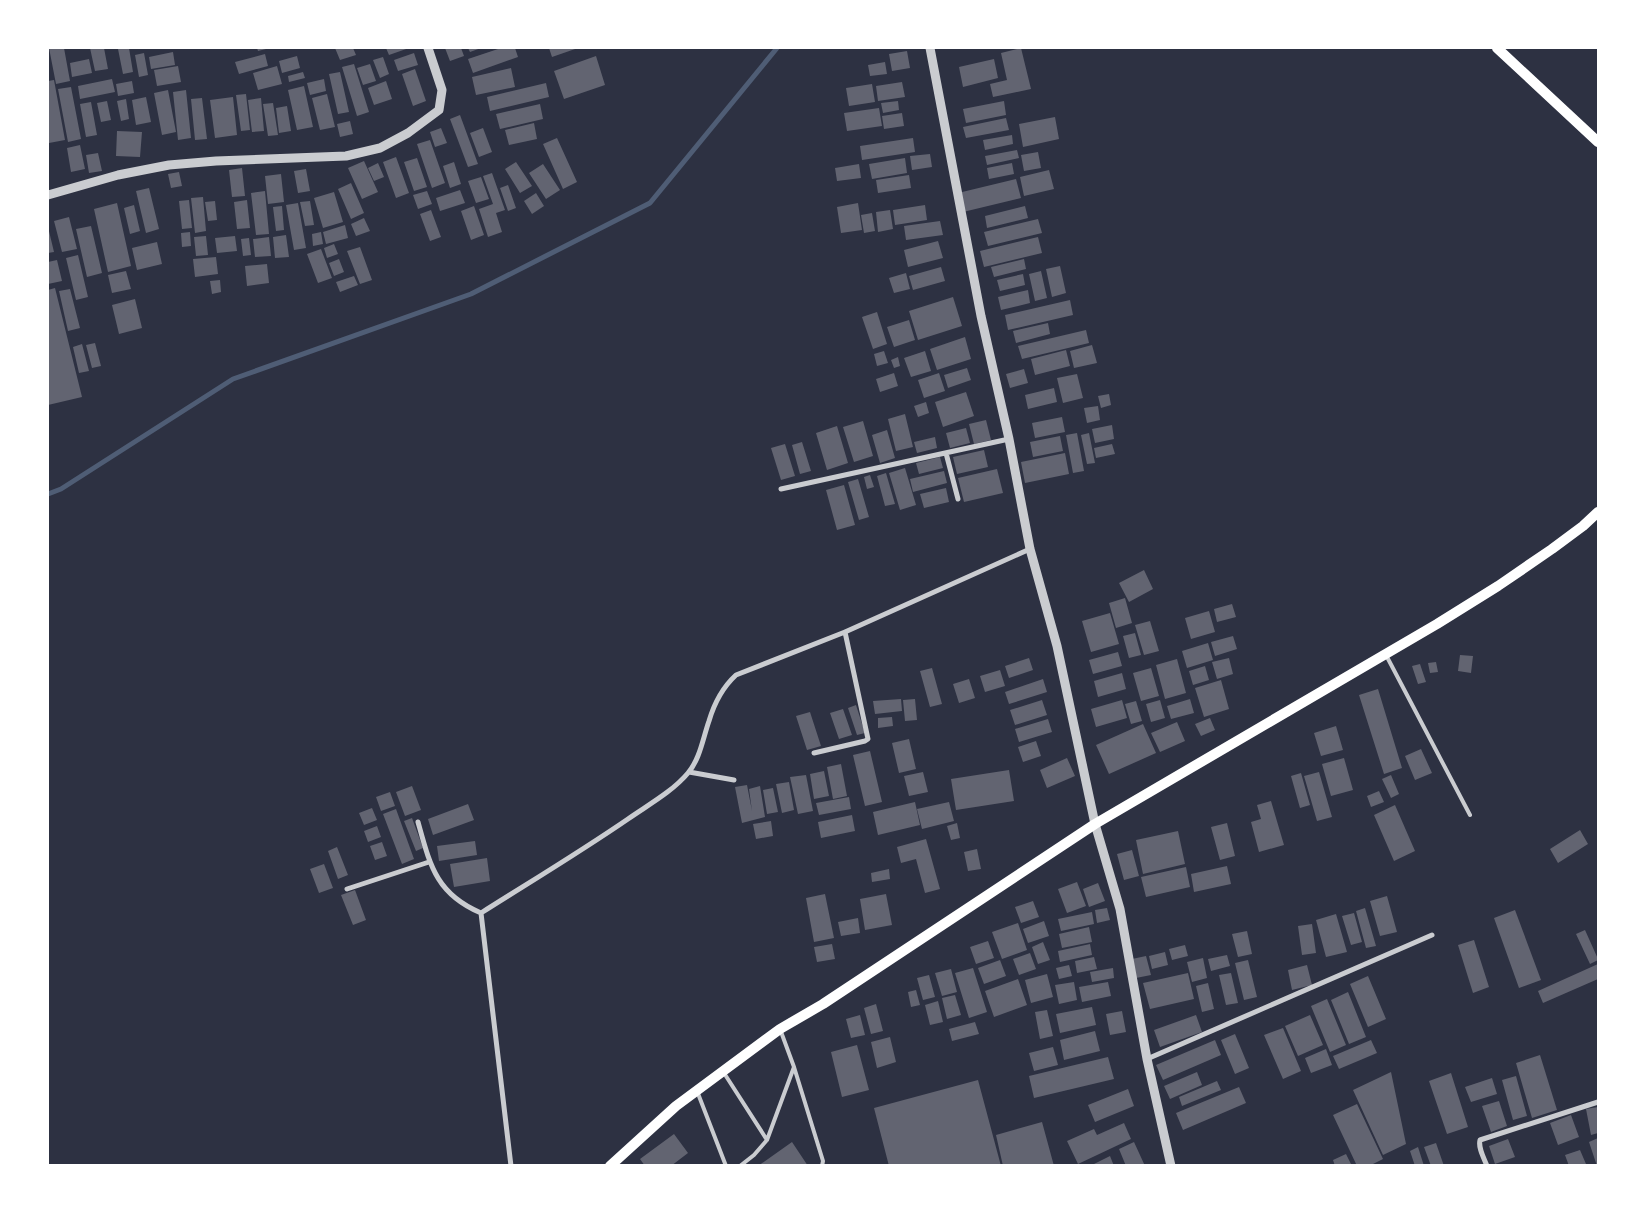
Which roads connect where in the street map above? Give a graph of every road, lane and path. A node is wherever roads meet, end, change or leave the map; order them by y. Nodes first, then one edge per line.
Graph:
1 (428, 48) edge
2 (930, 48) edge
3 (1497, 48) edge
4 (1598, 142) edge
5 (48, 196) edge
6 (1009, 439) junction
7 (946, 453) junction
8 (781, 489) dead end
9 (958, 499) dead end
10 (1598, 512) edge
11 (1030, 545) junction
12 (845, 632) junction
13 (1385, 653) junction
14 (814, 753) dead end
15 (689, 772) junction
16 (734, 780) dead end
17 (1470, 815) dead end
18 (418, 822) dead end
19 (1096, 824) junction
20 (429, 862) junction
21 (347, 889) dead end
22 (480, 913) junction
23 (1432, 935) dead end
24 (780, 1029) junction
25 (1147, 1058) junction
26 (794, 1067) junction
27 (722, 1071) junction
28 (697, 1090) junction
29 (1598, 1102) edge
30 (767, 1140) junction
31 (511, 1166) edge
32 (610, 1166) edge
33 (726, 1166) edge
34 (740, 1166) edge
35 (822, 1166) edge
36 (1171, 1166) edge
37 (1487, 1166) edge

1 - 5 street
2 - 6 street
3 - 4 main road
6 - 7 street
6 - 11 street
7 - 8 street
7 - 9 street
10 - 13 main road
11 - 12 street
11 - 19 street
12 - 14 street
12 - 15 street
13 - 17 lane
13 - 19 main road
15 - 16 street
15 - 22 street
18 - 20 street
19 - 24 main road
19 - 25 street
20 - 21 street
20 - 22 street
22 - 31 street
23 - 25 street
24 - 26 lane
24 - 27 main road
25 - 36 street
26 - 30 lane
26 - 35 lane
27 - 28 main road
27 - 30 lane
28 - 32 main road
28 - 33 lane
29 - 37 street
30 - 34 lane

